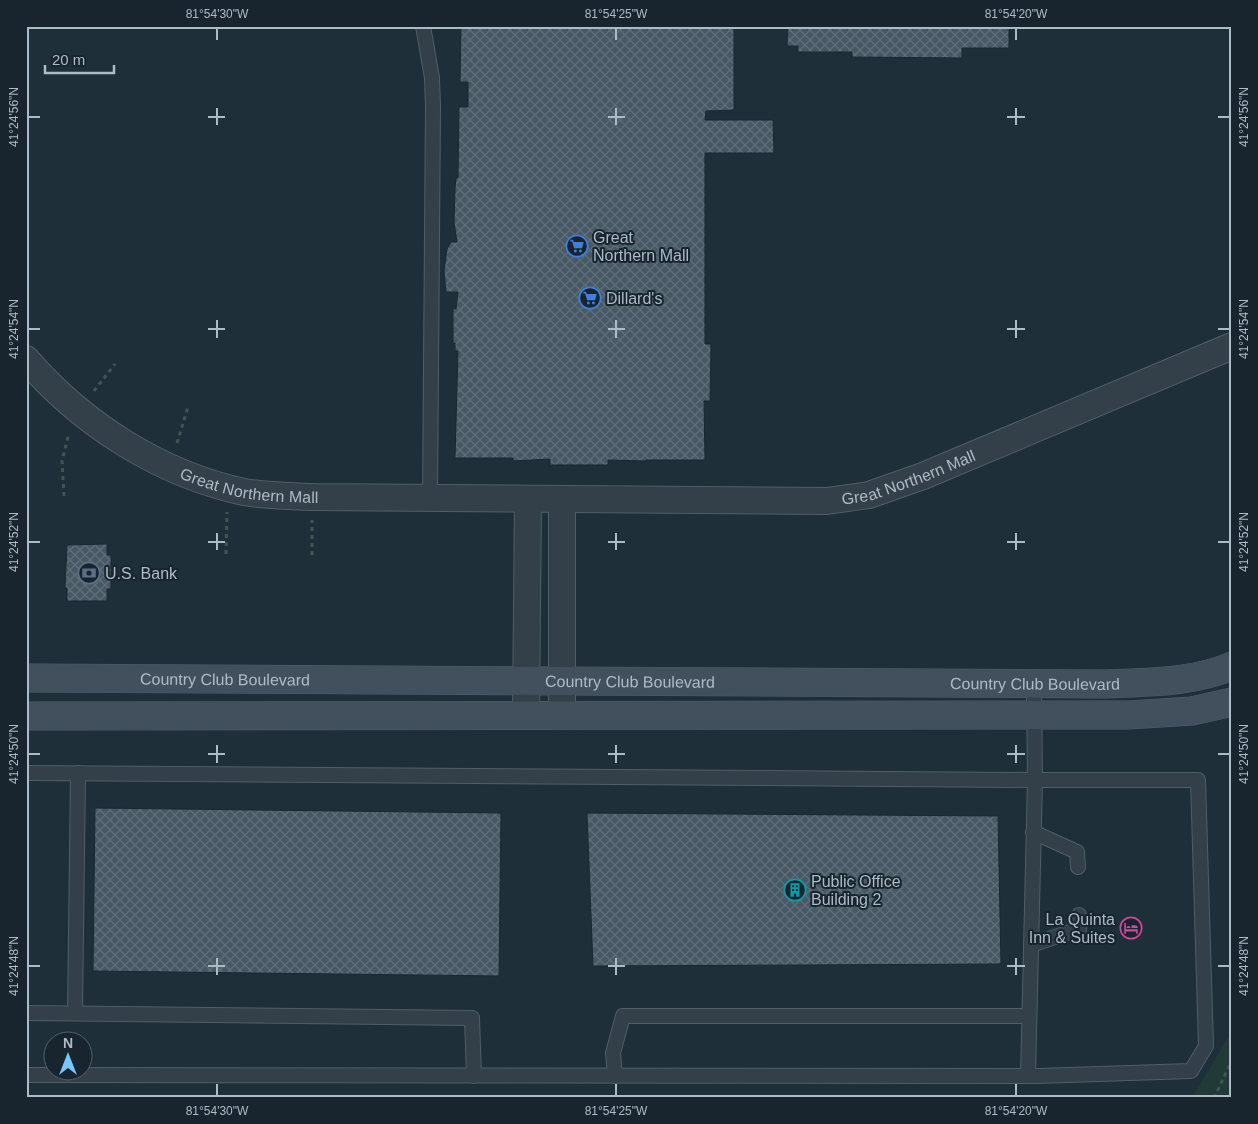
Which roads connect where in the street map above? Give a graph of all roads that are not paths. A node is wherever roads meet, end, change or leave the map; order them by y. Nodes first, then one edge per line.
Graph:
1 (423, 26) edge
2 (1232, 346) edge
3 (29, 371) edge
4 (430, 498) junction
5 (528, 499) junction
6 (562, 499) junction
7 (1232, 666) edge
8 (26, 678) edge
9 (526, 682) junction
10 (561, 682) junction
11 (1034, 684) junction
12 (1232, 702) edge
13 (526, 715) junction
14 (562, 715) junction
15 (1033, 715) junction
16 (26, 716) edge
17 (26, 773) edge
18 (78, 773) junction
19 (1035, 780) junction
20 (1033, 832) junction
21 (1078, 868) dead end
22 (1079, 915) dead end
23 (1031, 946) junction
24 (26, 1013) edge
25 (75, 1013) junction
26 (1029, 1016) junction
27 (26, 1075) edge
28 (474, 1076) junction
29 (615, 1076) junction
30 (1028, 1076) junction

1 - 4 lane
2 - 6 street, Great Northern Mall
3 - 4 street, Great Northern Mall
4 - 5 street, Great Northern Mall
5 - 6 street, Great Northern Mall
5 - 9 street
6 - 10 street
7 - 11 street, Country Club Boulevard
8 - 9 street, Country Club Boulevard
9 - 10 street, Country Club Boulevard
9 - 13 street
10 - 11 street, Country Club Boulevard
10 - 14 street
11 - 15 lane
12 - 15 street, Country Club Boulevard
13 - 14 street, Country Club Boulevard
13 - 16 street, Country Club Boulevard
14 - 15 street, Country Club Boulevard
15 - 19 lane
17 - 18 lane
18 - 19 lane
18 - 25 lane
19 - 20 lane
19 - 30 lane
20 - 21 lane
20 - 23 lane
22 - 23 lane
23 - 26 lane
24 - 25 lane
25 - 28 lane
26 - 29 lane
26 - 30 lane
27 - 28 lane
28 - 29 lane
29 - 30 lane

